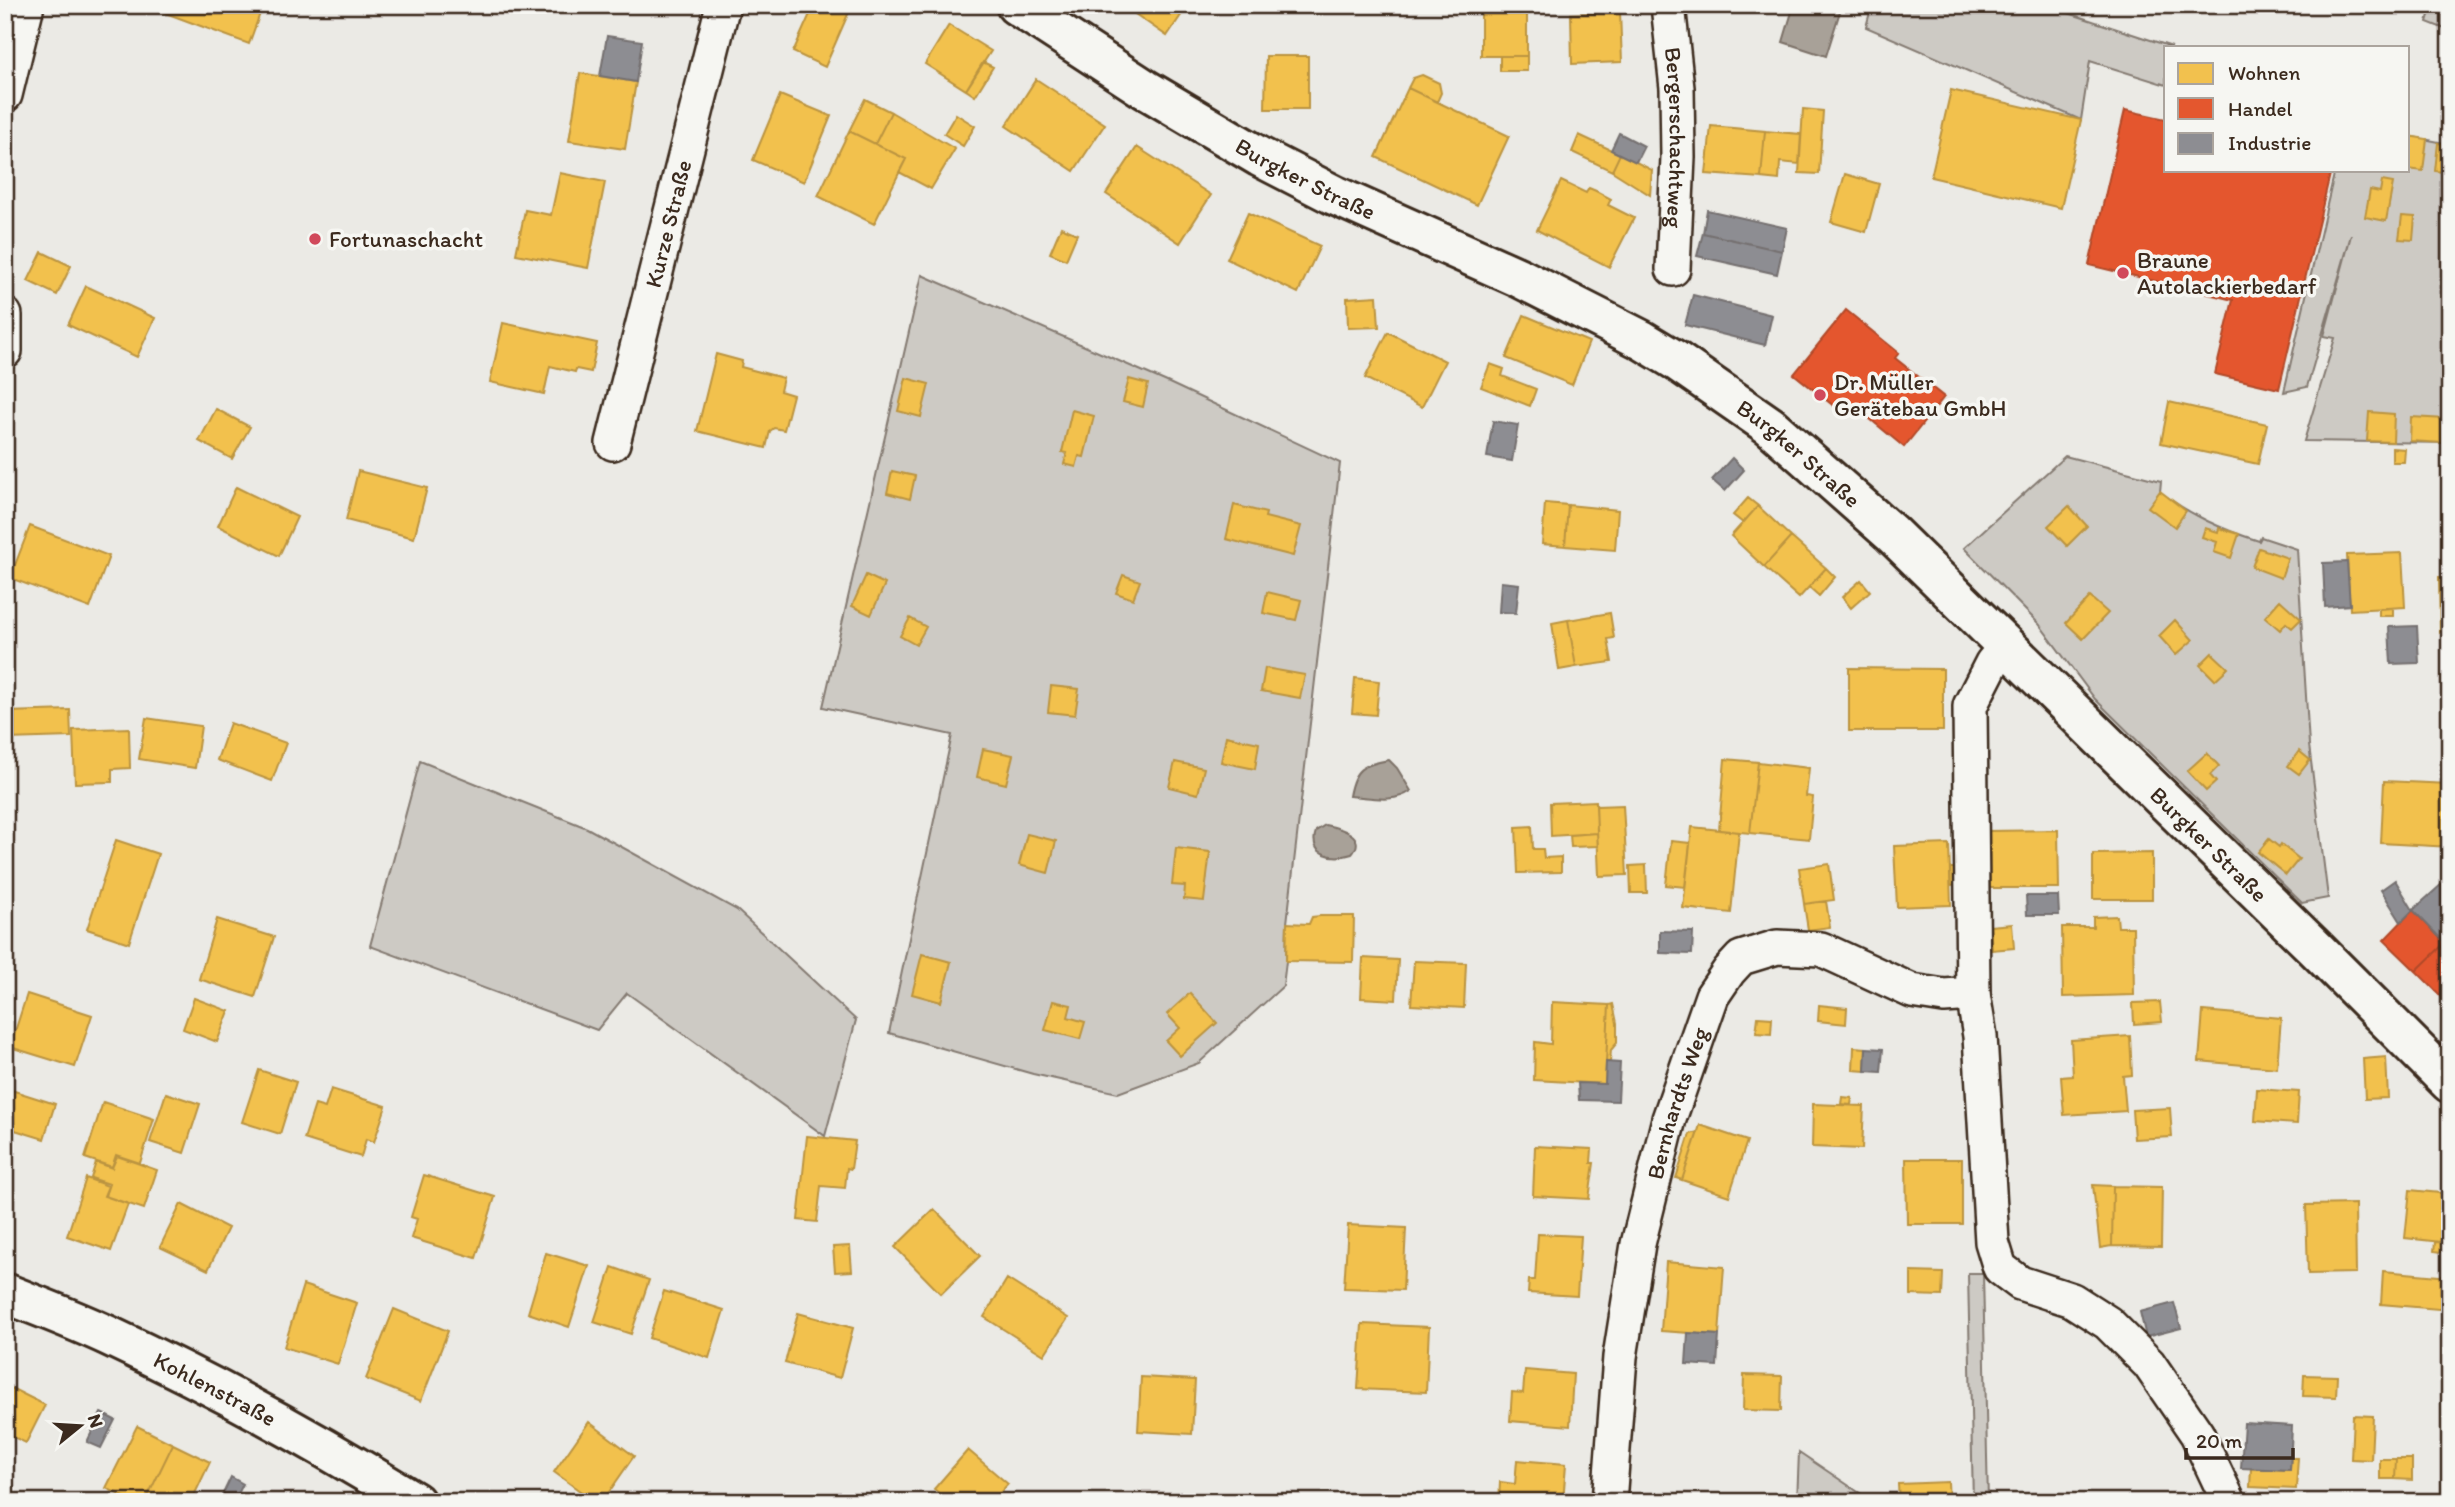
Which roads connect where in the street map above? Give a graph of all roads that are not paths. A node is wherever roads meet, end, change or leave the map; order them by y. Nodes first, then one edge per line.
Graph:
1 (27, 5) edge
2 (723, 5) edge
3 (1016, 5) edge
4 (1668, 5) edge
5 (5, 95) edge
6 (1673, 269) dead end
7 (5, 315) edge
8 (5, 351) edge
9 (614, 443) dead end
10 (2006, 646) junction
11 (1973, 994) junction
12 (2450, 1083) edge
13 (5, 1293) edge
14 (415, 1502) edge
15 (1609, 1502) edge
16 (2229, 1502) edge

1 - 5 street
2 - 9 street, Kurze Straße
3 - 10 main road, Burgker Straße
4 - 6 street, Bergerschachtweg
7 - 8 street
10 - 11 street
10 - 12 main road, Burgker Straße
11 - 15 street, Bernhardts Weg
11 - 16 street
13 - 14 main road, Kohlenstraße

